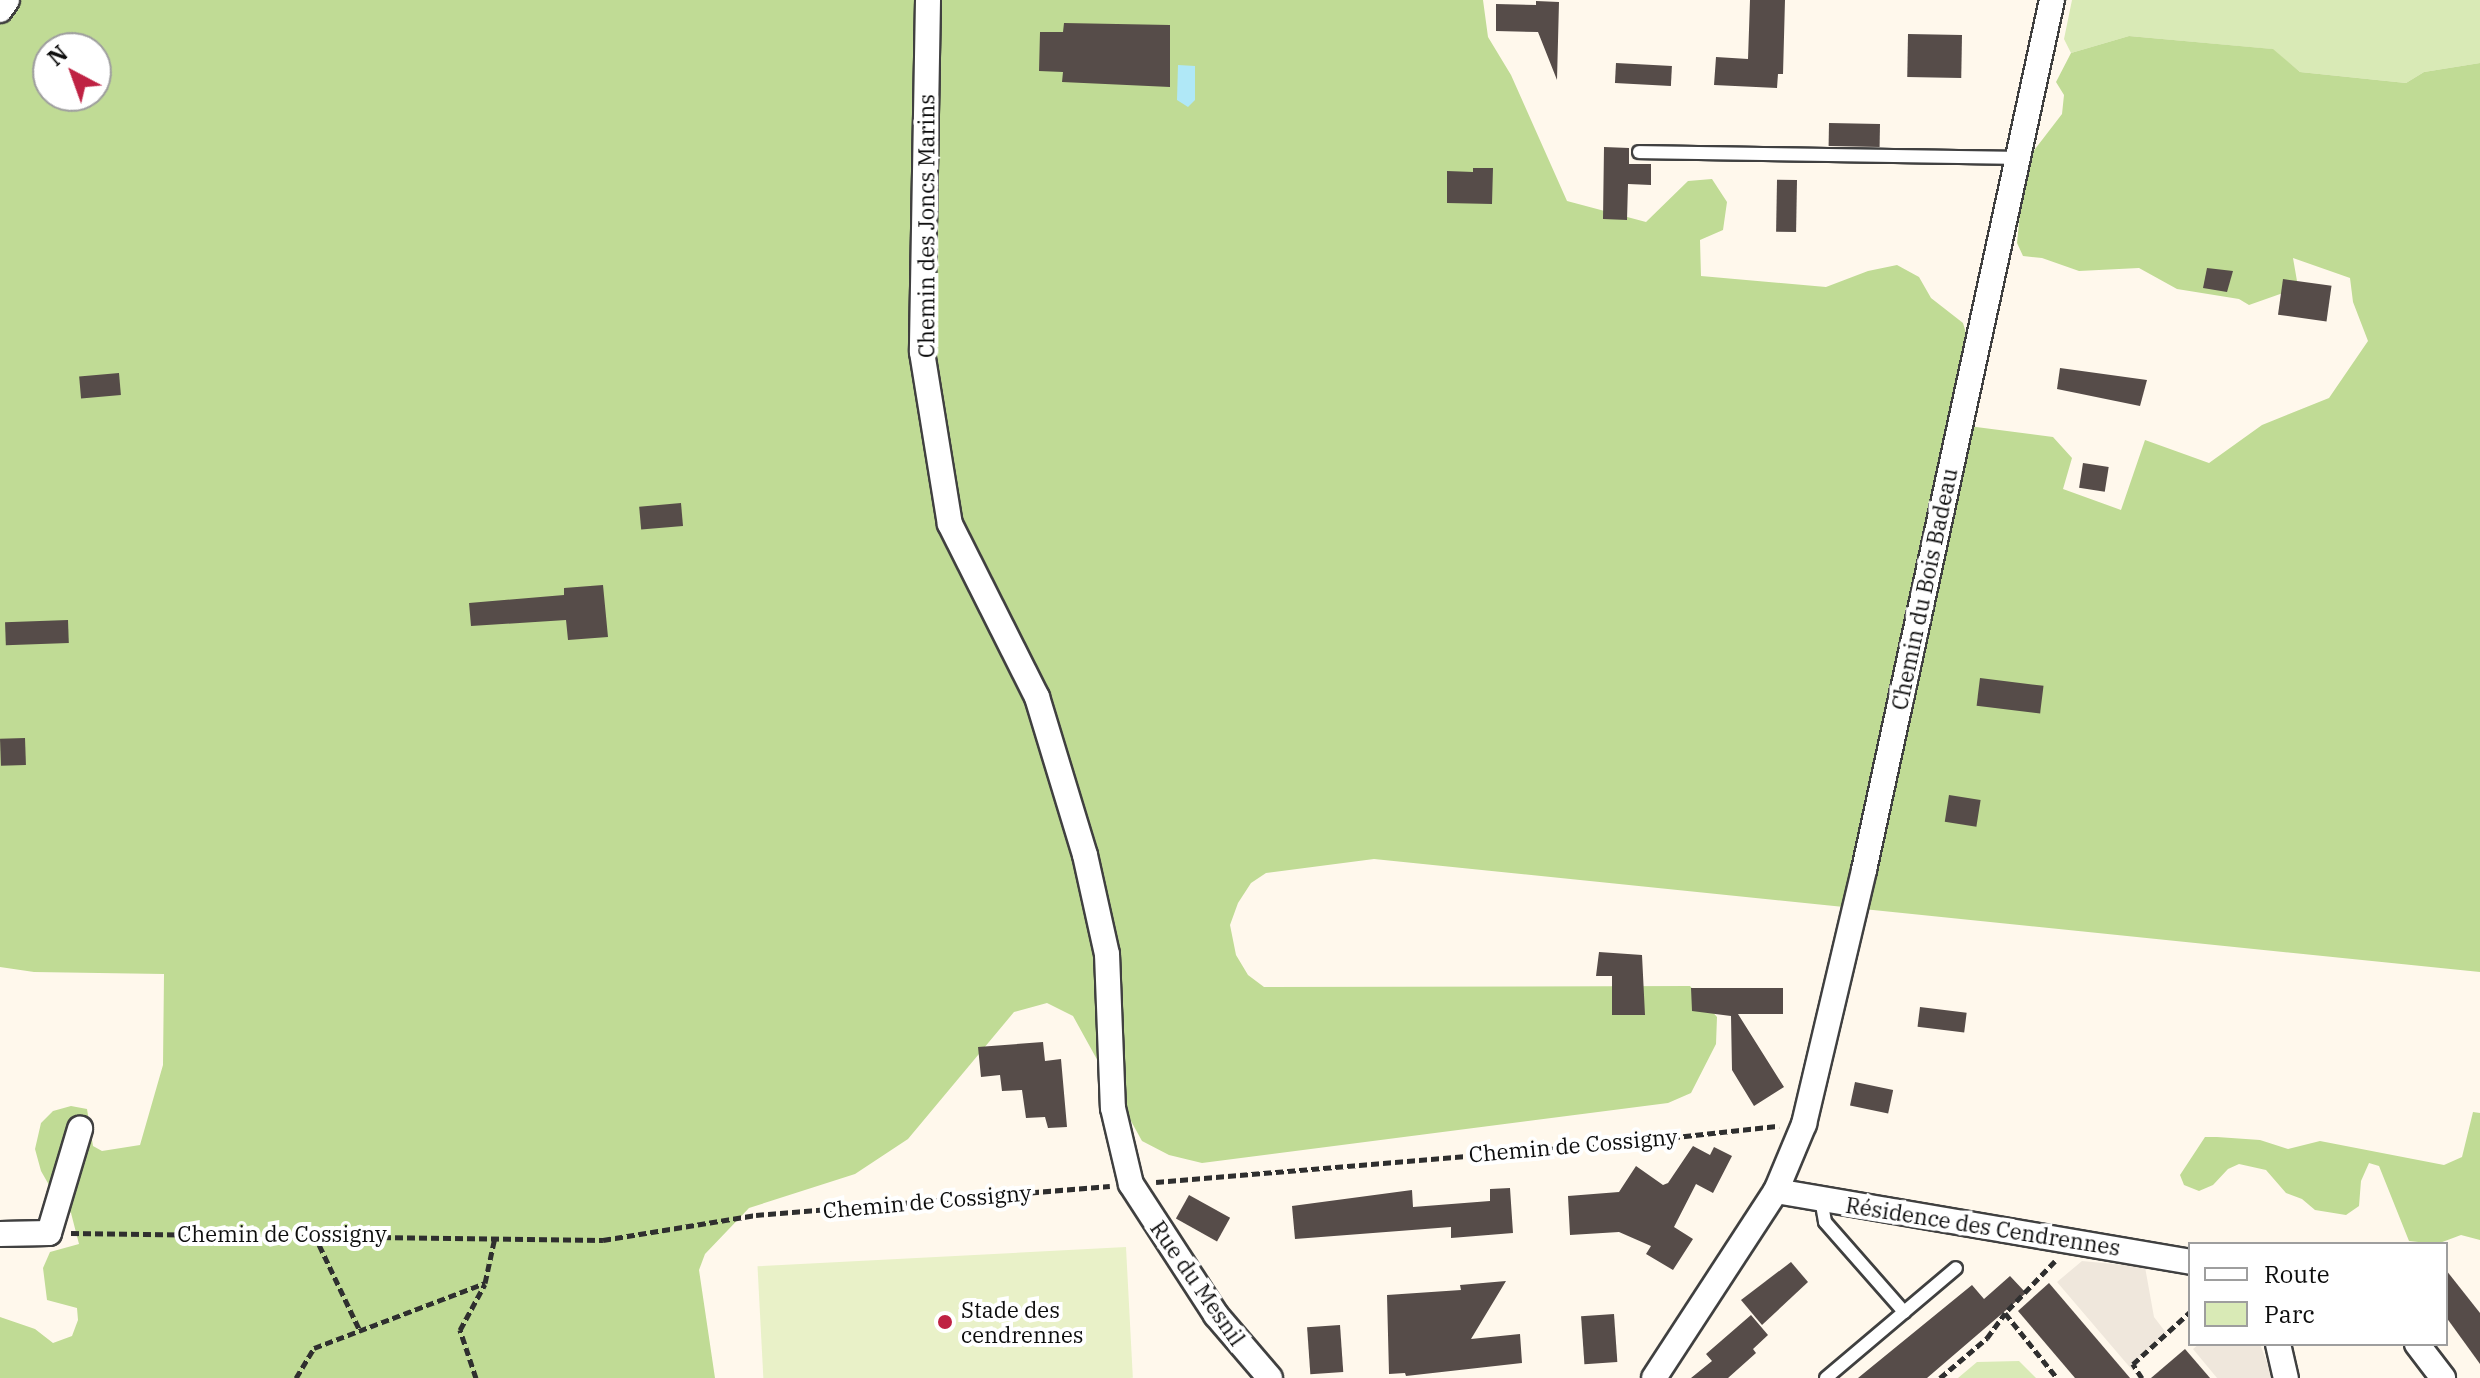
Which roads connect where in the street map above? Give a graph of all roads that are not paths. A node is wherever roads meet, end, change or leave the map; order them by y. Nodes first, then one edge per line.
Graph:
1 (7, 0) edge
2 (928, 0) edge
3 (2052, 0) edge
4 (0, 10) edge
5 (1639, 152) dead end
6 (2018, 158) junction
7 (80, 1129) dead end
8 (1780, 1183) junction
9 (1131, 1184) joint
10 (1821, 1199) junction
11 (0, 1234) edge
12 (2188, 1262) edge
13 (1956, 1268) dead end
14 (1904, 1312) junction
15 (2278, 1346) edge
16 (2419, 1346) edge
17 (1270, 1378) edge
18 (1654, 1378) edge
19 (1826, 1378) edge
20 (2286, 1378) edge
21 (2443, 1378) edge

1 - 4 street
2 - 9 street, Chemin des Joncs Marins
3 - 6 street, Chemin du Bois Badeau
5 - 6 lane
6 - 8 street, Chemin du Bois Badeau
7 - 11 street
8 - 10 street, Résidence des Cendrennes
8 - 18 street
9 - 17 street, Rue du Mesnil
10 - 12 street, Résidence des Cendrennes
10 - 14 lane
13 - 14 lane
14 - 19 lane
15 - 20 street
16 - 21 street

